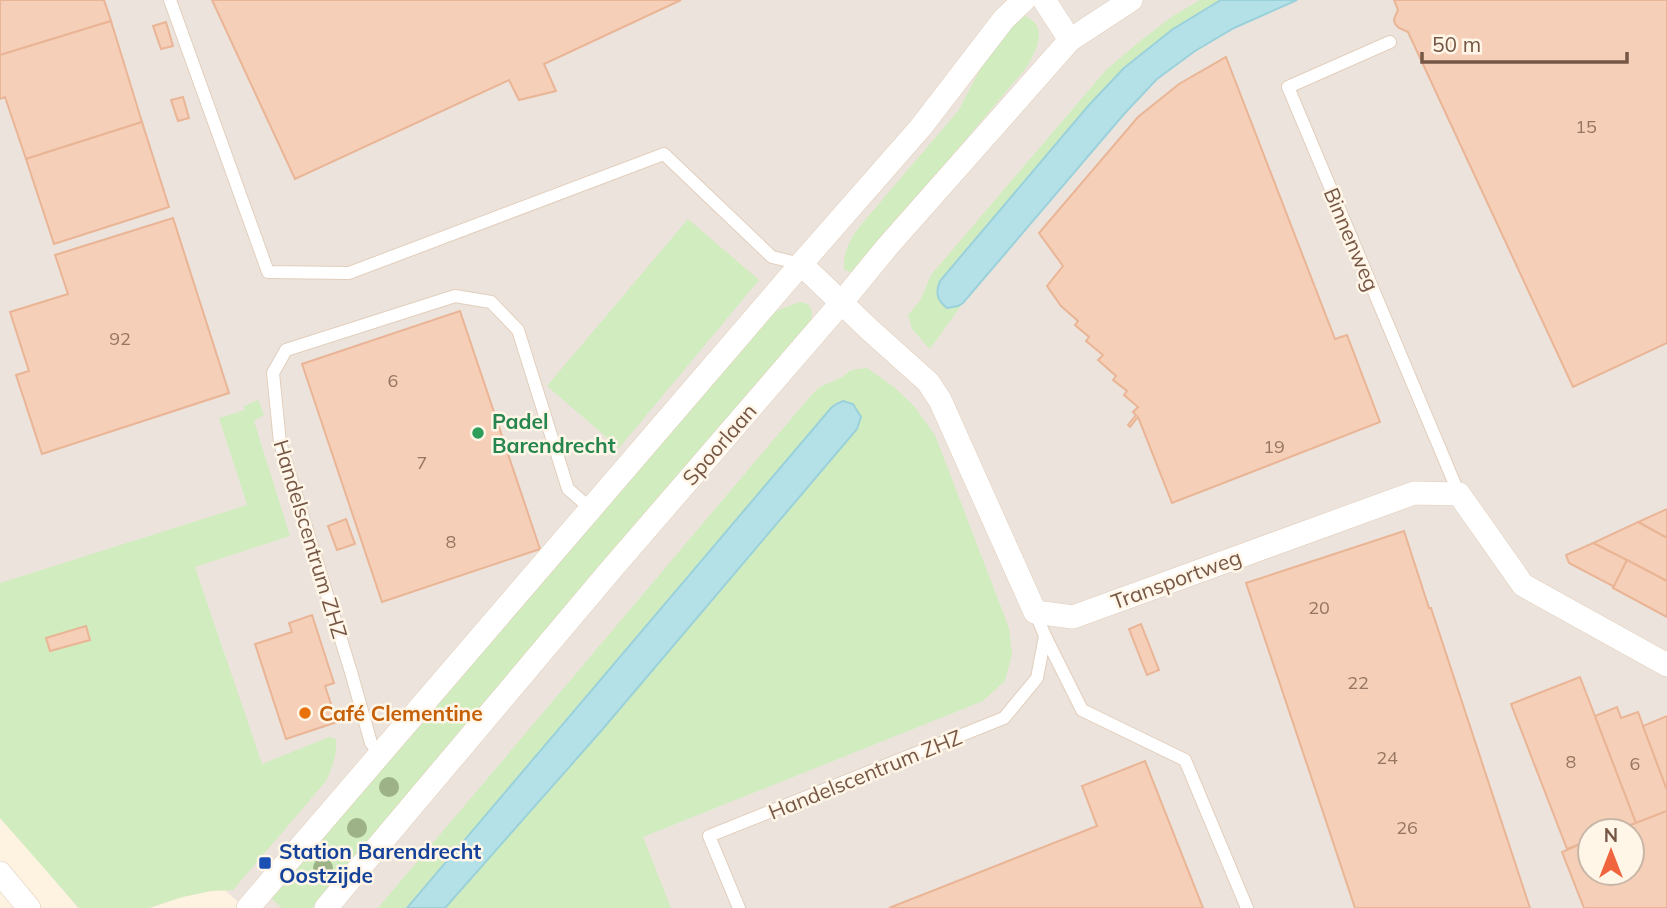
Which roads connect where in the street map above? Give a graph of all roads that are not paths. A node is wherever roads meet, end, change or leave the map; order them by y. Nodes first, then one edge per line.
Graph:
1 (170, 0) edge
2 (1024, 0) edge
3 (1044, 0) edge
4 (1131, 0) edge
5 (1070, 40) junction
6 (1390, 42) dead end
7 (801, 264) junction
8 (842, 302) junction
9 (1459, 494) junction
10 (590, 508) junction
11 (1035, 612) junction
12 (1045, 636) junction
13 (1667, 665) edge
14 (380, 755) junction
15 (0, 873) edge
16 (29, 908) edge
17 (248, 908) edge
18 (326, 908) edge
19 (738, 908) edge
20 (1247, 908) edge

1 - 7 lane
2 - 7 street
3 - 5 street
4 - 5 street, Spoorlaan
5 - 8 street, Spoorlaan
6 - 9 lane, Binnenweg
7 - 8 street
7 - 10 street
8 - 11 street
8 - 18 street, Spoorlaan
9 - 11 street, Transportweg
9 - 13 street
10 - 14 street
10 - 14 lane, Handelscentrum ZHZ
11 - 12 lane
12 - 19 lane, Handelscentrum ZHZ
12 - 20 lane
14 - 17 street
15 - 16 street

